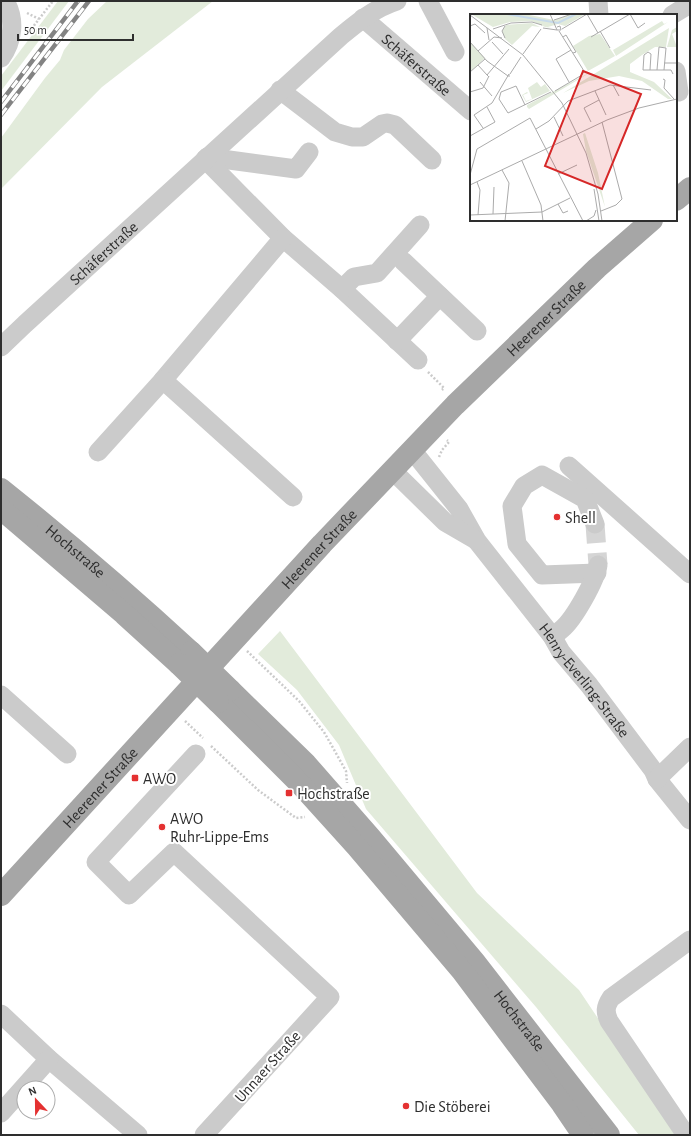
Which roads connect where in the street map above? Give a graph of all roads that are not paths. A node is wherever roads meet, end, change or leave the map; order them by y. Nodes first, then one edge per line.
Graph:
1 (5, 1) edge
2 (397, 1) edge
3 (428, 1) edge
4 (598, 1) edge
5 (666, 1) edge
6 (690, 4) edge
7 (599, 14) edge
8 (668, 14) edge
9 (674, 14) edge
10 (363, 18) junction
11 (455, 52) dead end
12 (1, 58) edge
13 (677, 78) edge
14 (280, 90) junction
15 (679, 92) dead end
16 (470, 110) edge
17 (309, 152) dead end
18 (206, 158) junction
19 (432, 160) dead end
20 (690, 188) edge
21 (677, 199) edge
22 (651, 221) edge
23 (420, 225) dead end
24 (283, 238) junction
25 (403, 261) dead end
26 (342, 289) junction
27 (440, 296) junction
28 (477, 331) dead end
29 (397, 341) junction
30 (1, 347) edge
31 (418, 360) road end
32 (163, 380) junction
33 (412, 450) junction
34 (98, 452) dead end
35 (569, 466) dead end
36 (392, 470) junction
37 (1, 489) edge
38 (293, 497) dead end
39 (1, 509) edge
40 (595, 524) tunnel mouth
41 (477, 541) junction
42 (690, 574) edge
43 (552, 636) junction
44 (185, 658) junction
45 (1, 695) edge
46 (224, 696) junction
47 (690, 747) edge
48 (67, 754) dead end
49 (196, 754) dead end
50 (658, 779) junction
51 (684, 801) edge
52 (690, 820) edge
53 (1, 895) edge
54 (690, 940) edge
55 (4, 1022) edge
56 (49, 1058) junction
57 (1, 1113) edge
58 (138, 1135) edge
59 (204, 1135) edge
60 (583, 1135) edge
61 (609, 1135) edge
62 (686, 1135) edge

1 - 12 street
2 - 10 street, Schäferstraße
3 - 11 street
4 - 7 street
5 - 8 street
6 - 9 street
10 - 14 street, Schäferstraße
10 - 16 street, Schäferstraße
13 - 15 street
14 - 18 street, Schäferstraße
14 - 19 street
17 - 18 street
18 - 24 street
18 - 30 street, Schäferstraße
20 - 21 main road
22 - 33 main road, Heerener Straße
23 - 26 street
24 - 26 street
24 - 32 street
25 - 27 street
26 - 29 street
27 - 28 street
27 - 29 street
29 - 31 street
32 - 34 street
32 - 38 street
33 - 36 main road, Heerener Straße
33 - 41 street, Henry-Everling-Straße
35 - 42 street
36 - 41 street, Henry-Everling-Straße
36 - 53 main road, Heerener Straße
37 - 44 main road, Hochstraße
39 - 44 main road, Hochstraße
40 - 43 street
41 - 43 street, Henry-Everling-Straße
43 - 50 street, Henry-Everling-Straße
44 - 46 main road, Hochstraße, bridge
45 - 48 street
46 - 60 main road, Hochstraße
46 - 61 main road, Hochstraße
47 - 50 street
49 - 59 street, Unnaer Straße
50 - 51 street, Henry-Everling-Straße
51 - 52 street, Henry-Everling-Straße
54 - 62 street
55 - 56 street
56 - 57 street
56 - 58 street

